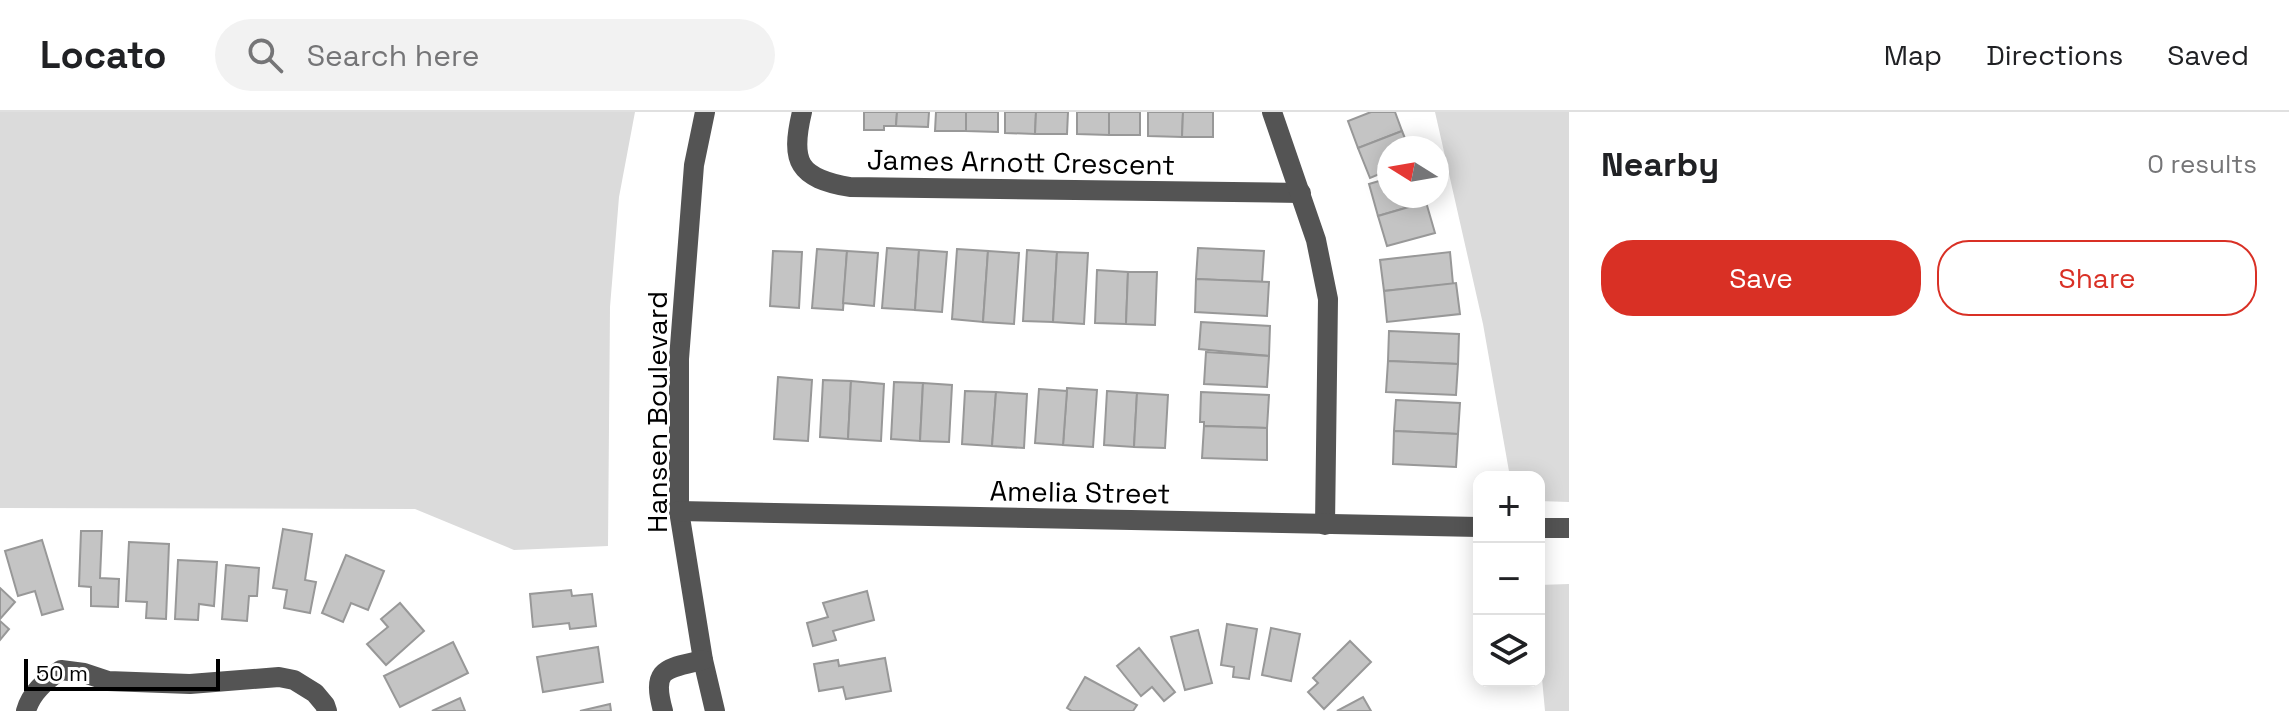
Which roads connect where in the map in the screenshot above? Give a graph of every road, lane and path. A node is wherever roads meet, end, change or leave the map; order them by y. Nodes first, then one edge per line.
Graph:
1 (705, 112) edge
2 (802, 112) edge
3 (1272, 112) edge
4 (1301, 193) junction
5 (679, 511) junction
6 (1325, 525) junction
7 (1473, 527) edge
8 (1545, 528) edge
9 (1569, 528) edge
10 (703, 660) junction
11 (26, 711) edge
12 (327, 711) edge
13 (663, 711) edge
14 (715, 711) edge

1 - 5 street, Hansen Boulevard
2 - 4 street, James Arnott Crescent
3 - 4 street
4 - 6 street
5 - 6 street, Amelia Street
5 - 10 street, Hansen Boulevard
6 - 7 street, Amelia Street
8 - 9 street
10 - 13 street
10 - 14 street, Hansen Boulevard
11 - 12 street

